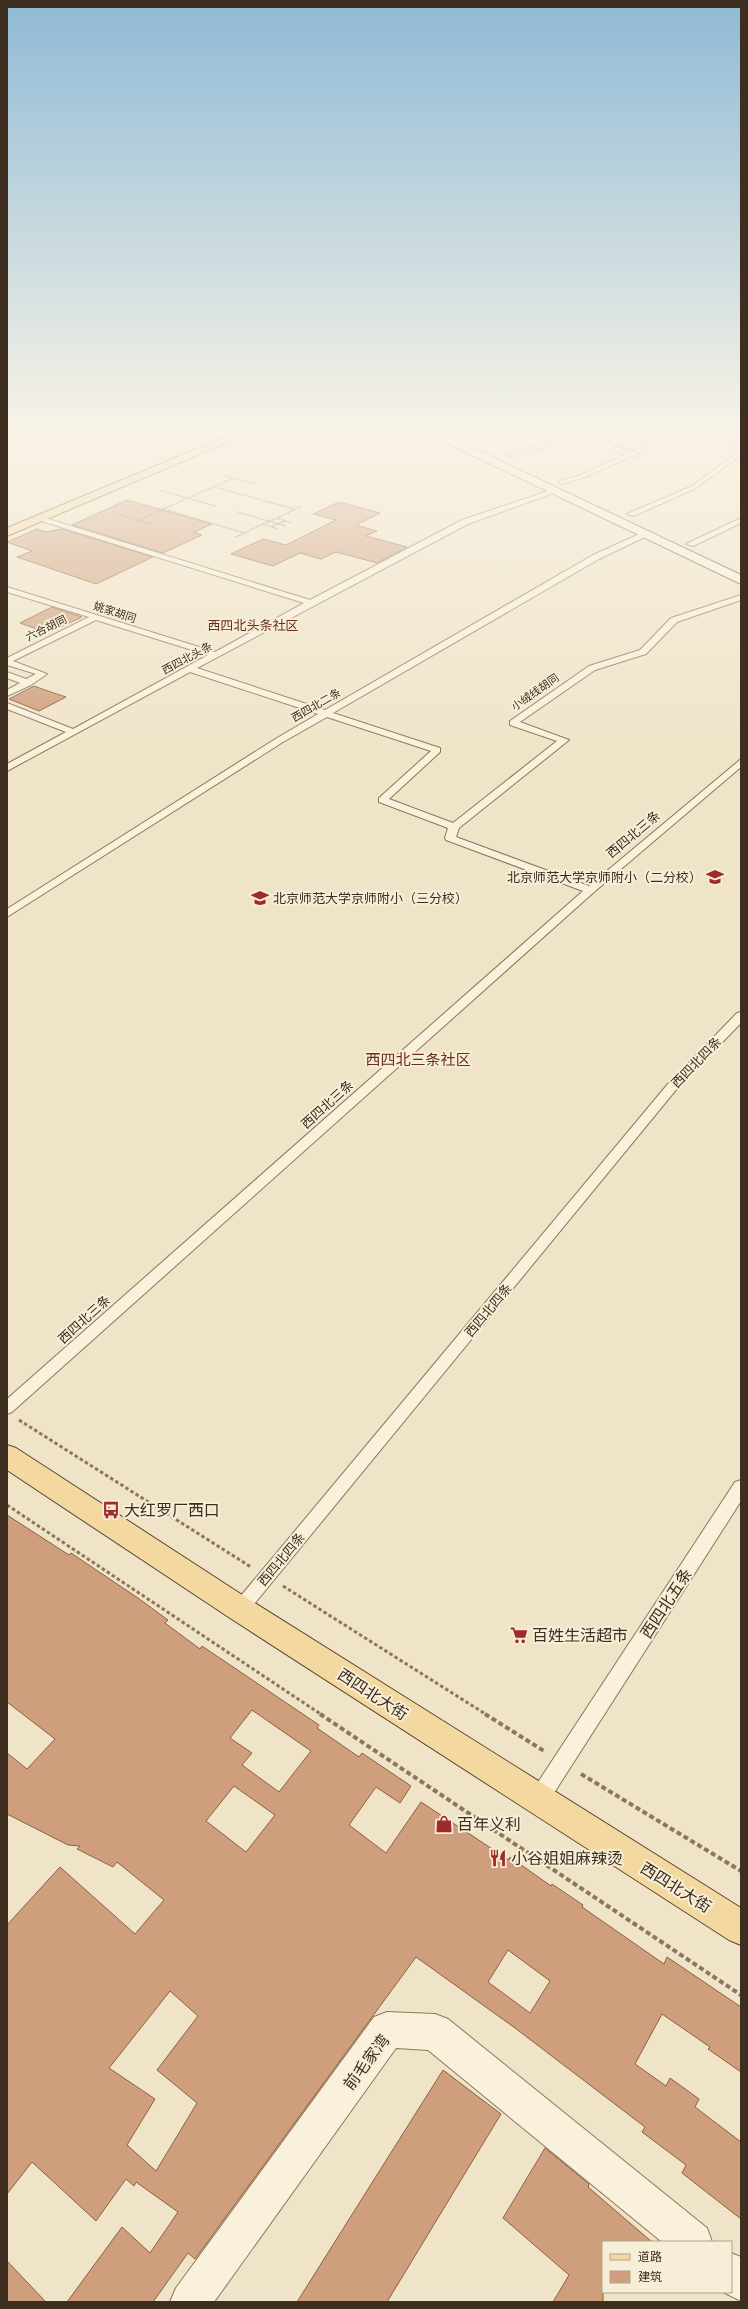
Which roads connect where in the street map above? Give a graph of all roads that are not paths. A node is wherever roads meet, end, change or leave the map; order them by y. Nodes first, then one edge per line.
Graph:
1 (96, 537) edge
2 (437, 537) edge
3 (638, 537) edge
4 (654, 537) edge
5 (676, 537) edge
6 (705, 537) edge
7 (690, 544) junction
8 (741, 569) edge
9 (741, 580) edge
10 (7, 589) edge
11 (741, 597) edge
12 (311, 603) junction
13 (96, 617) junction
14 (216, 655) junction
15 (7, 661) edge
16 (190, 669) junction
17 (7, 675) edge
18 (28, 683) junction
19 (7, 694) edge
20 (7, 706) edge
21 (326, 713) junction
22 (73, 732) junction
23 (741, 762) edge
24 (7, 768) edge
25 (454, 827) junction
26 (590, 890) junction
27 (7, 914) edge
28 (741, 1016) edge
29 (10, 1413) edge
30 (7, 1456) edge
31 (741, 1487) edge
32 (240, 1608) junction
33 (538, 1800) junction
34 (741, 1928) edge
35 (692, 2241) edge
36 (732, 2274) edge
37 (741, 2281) edge
38 (190, 2302) edge

1 - 12 lane
2 - 12 lane, 西四北头条
3 - 21 lane, 西四北二条
4 - 9 main road
5 - 7 main road
6 - 7 lane
7 - 8 main road
10 - 13 lane, 姚家胡同
11 - 25 lane, 小绒线胡同
12 - 14 lane, 西四北头条
13 - 14 lane, 姚家胡同
13 - 15 lane, 六合胡同
14 - 16 lane, 西四北头条
15 - 18 lane, 六合胡同
16 - 21 lane
16 - 22 lane, 西四北头条
17 - 18 lane
18 - 19 lane, 六合胡同
20 - 22 lane
21 - 25 lane
21 - 27 lane, 西四北二条
22 - 24 lane, 西四北头条
23 - 26 lane, 西四北三条
25 - 26 lane
26 - 29 lane, 西四北三条
28 - 32 lane, 西四北四条
30 - 32 main road, 西四北大街
31 - 33 lane, 西四北五条
32 - 33 main road, 西四北大街
33 - 34 main road, 西四北大街
35 - 38 main road, 前毛家湾
36 - 37 main road

